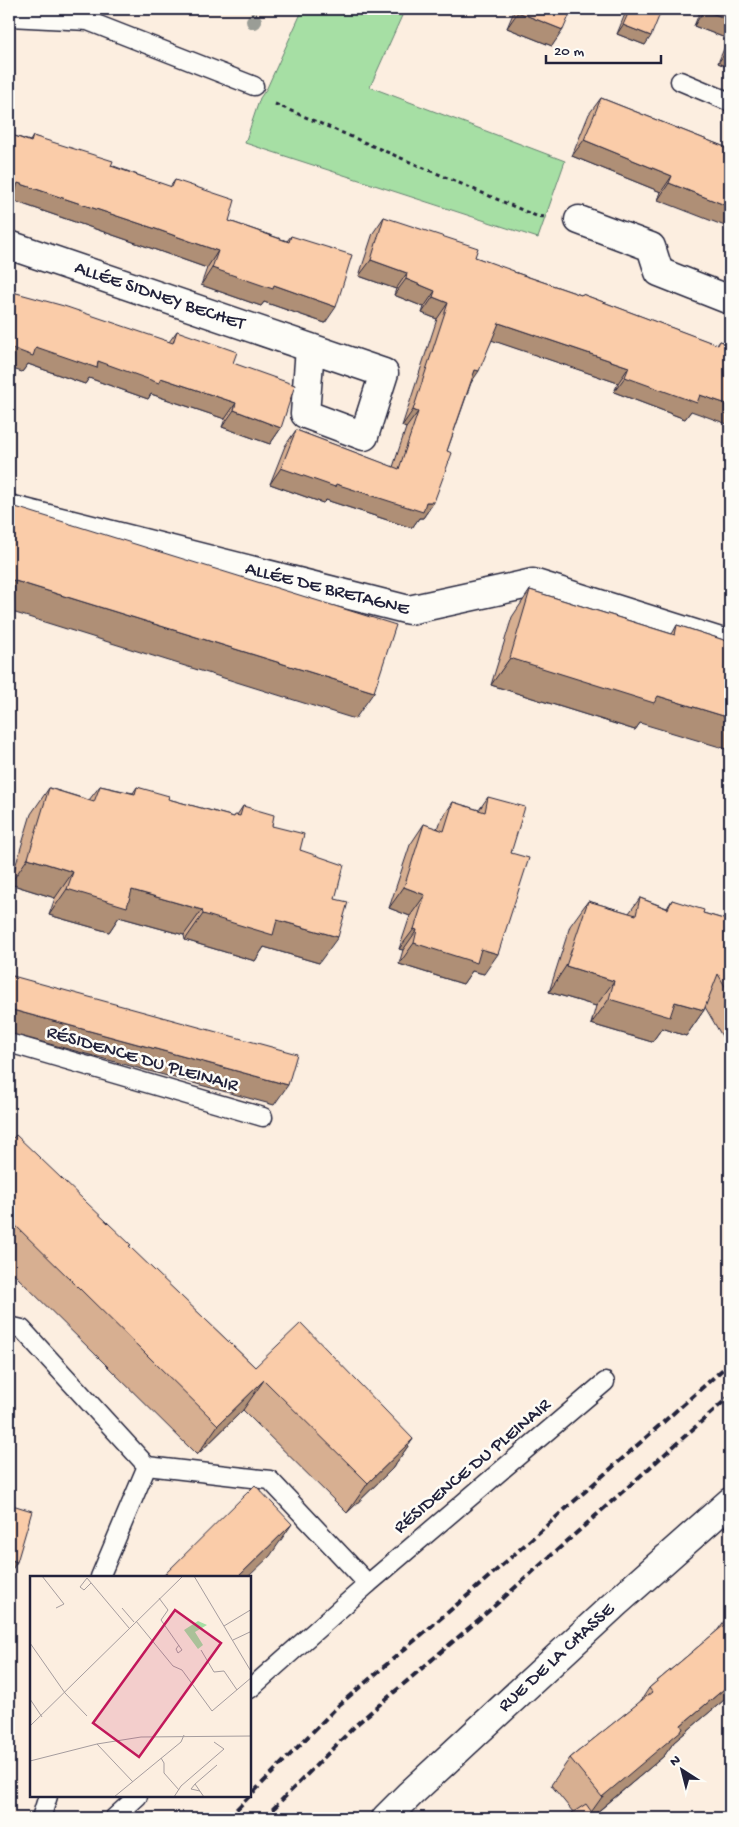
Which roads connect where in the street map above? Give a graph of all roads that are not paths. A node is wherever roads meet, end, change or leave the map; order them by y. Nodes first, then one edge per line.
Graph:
1 (9, 16) edge
2 (680, 81) dead end
3 (254, 86) road end
4 (730, 102) edge
5 (579, 220) road end
6 (9, 245) edge
7 (730, 300) edge
8 (310, 348) dead end
9 (9, 509) edge
10 (730, 645) edge
11 (9, 1043) edge
12 (263, 1117) dead end
13 (9, 1326) edge
14 (605, 1382) dead end
15 (147, 1466) junction
16 (730, 1502) edge
17 (100, 1576) edge
18 (368, 1584) junction
19 (251, 1688) edge
20 (48, 1797) edge
21 (137, 1797) edge
22 (41, 1818) edge
23 (114, 1818) edge
24 (386, 1818) edge

1 - 3 lane
2 - 4 lane
5 - 7 street
6 - 8 street, ALLÉE SIDNEY BECHET
9 - 10 street, ALLÉE DE BRETAGNE
11 - 12 lane, RÉSIDENCE DU PLEINAIR
13 - 15 lane
14 - 18 lane, RÉSIDENCE DU PLEINAIR
15 - 17 lane
15 - 18 lane
16 - 24 street, RUE DE LA CHASSE
18 - 19 lane, RÉSIDENCE DU PLEINAIR
20 - 22 lane
21 - 23 lane

